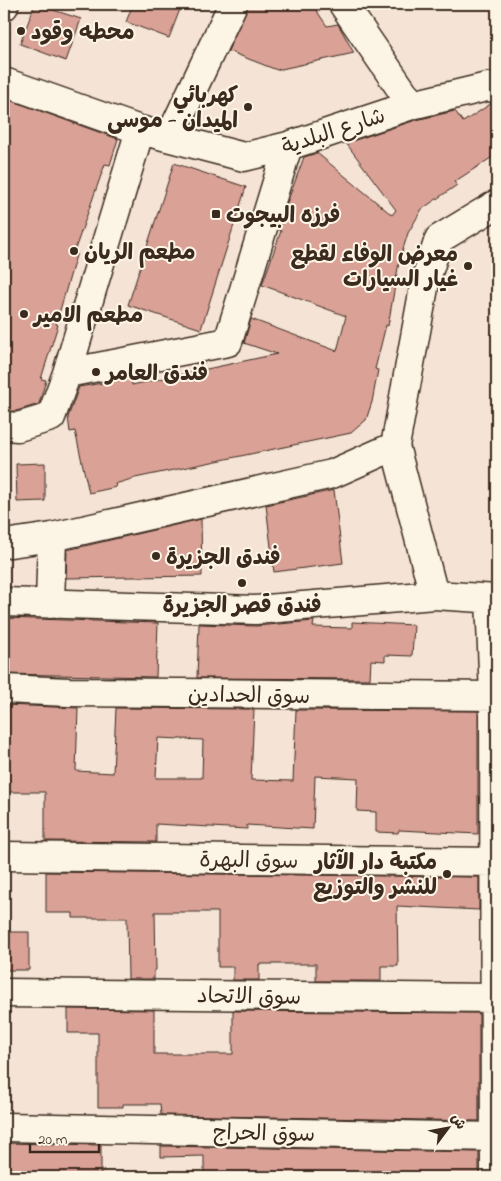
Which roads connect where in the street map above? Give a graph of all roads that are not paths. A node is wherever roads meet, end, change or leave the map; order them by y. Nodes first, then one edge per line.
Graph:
1 (233, 4) edge
2 (343, 4) edge
3 (4, 82) edge
4 (497, 88) edge
5 (412, 105) junction
6 (140, 130) junction
7 (170, 137) junction
8 (288, 146) junction
9 (497, 204) edge
10 (67, 373) junction
11 (4, 426) edge
12 (395, 446) junction
13 (52, 536) junction
14 (4, 544) edge
15 (434, 595) junction
16 (493, 599) edge
17 (4, 602) edge
18 (50, 604) junction
19 (4, 689) edge
20 (494, 696) junction
21 (4, 856) edge
22 (494, 862) junction
23 (4, 993) edge
24 (494, 998) junction
25 (4, 1127) edge
26 (495, 1137) junction
27 (495, 1177) edge

1 - 7 street
2 - 5 street
3 - 6 street, شارع البلدية
4 - 5 street, شارع البلدية
5 - 8 street, شارع البلدية
6 - 7 street, شارع البلدية
6 - 10 street
7 - 8 street, شارع البلدية
8 - 10 street
9 - 12 street
10 - 11 street
12 - 13 street
12 - 15 street
13 - 14 street
13 - 18 street
15 - 16 street
15 - 18 street
16 - 20 street
17 - 18 street
19 - 20 street, سوق الحدادين
20 - 22 street
21 - 22 street, سوق البهرة
22 - 24 street
23 - 24 street, سوق الاتحاد
24 - 26 street
25 - 26 street, سوق الحراج
26 - 27 street

